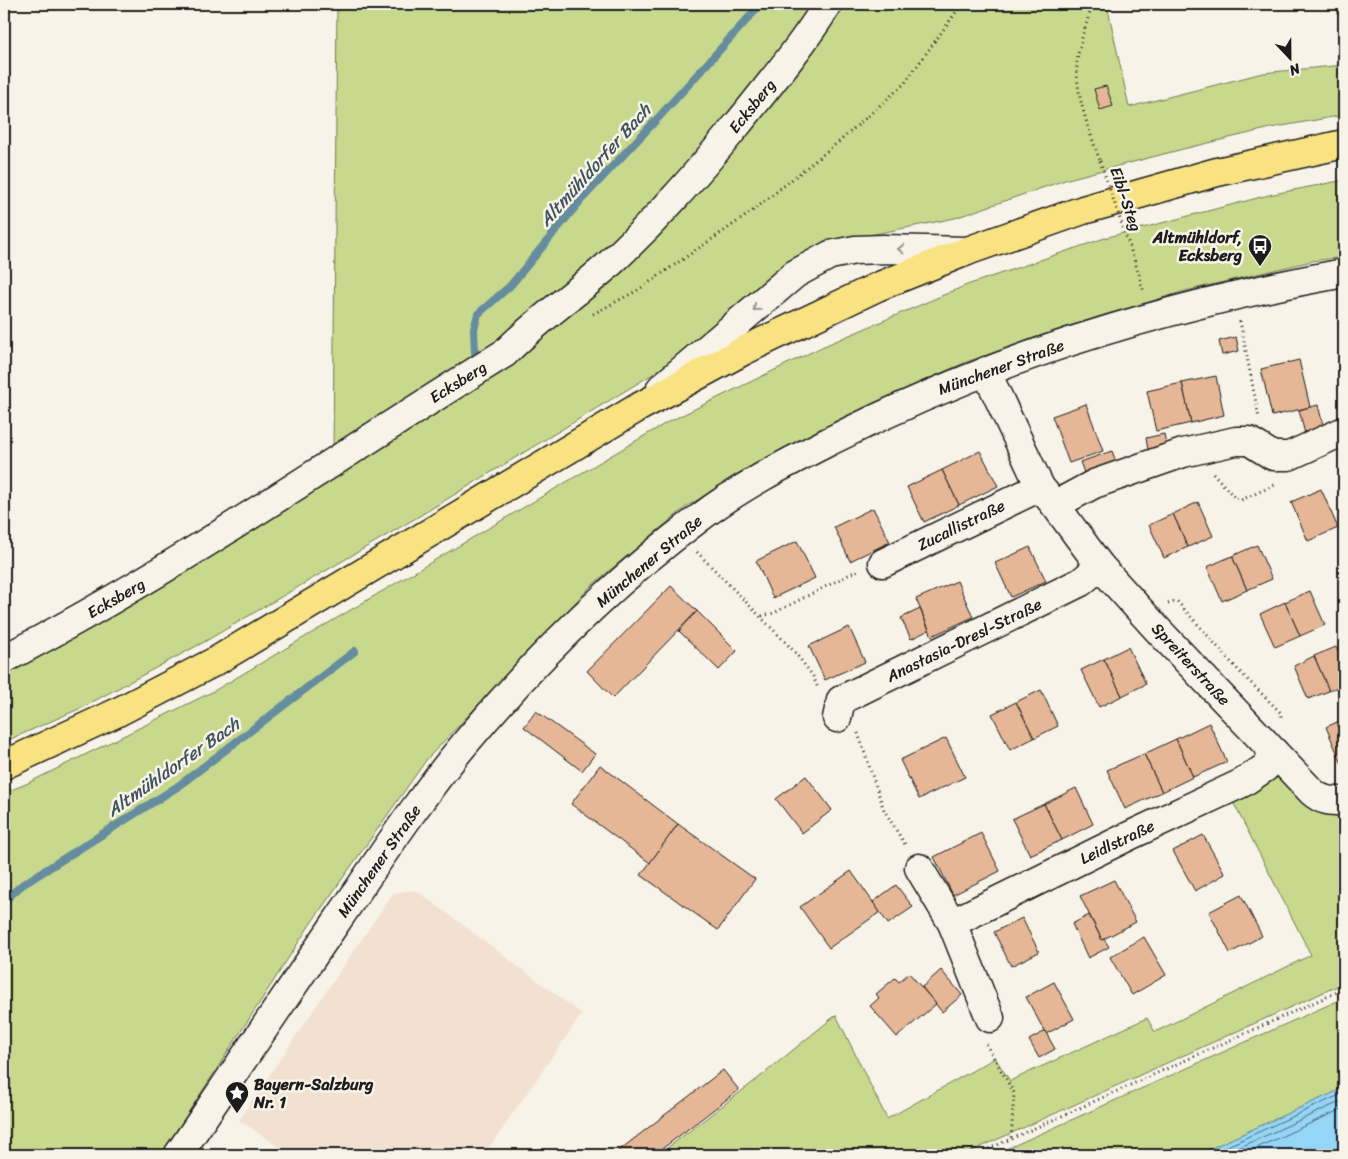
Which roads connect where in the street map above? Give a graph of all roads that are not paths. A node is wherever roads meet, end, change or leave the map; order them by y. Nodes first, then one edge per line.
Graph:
1 (828, 4) edge
2 (1344, 144) edge
3 (967, 251) junction
4 (1344, 273) edge
5 (986, 372) junction
6 (639, 407) junction
7 (1344, 431) edge
8 (1048, 496) junction
9 (883, 562) road end
10 (1100, 566) junction
11 (4, 660) edge
12 (837, 718) road end
13 (1274, 752) junction
14 (4, 765) edge
15 (1344, 801) edge
16 (919, 868) road end
17 (952, 923) junction
18 (990, 1018) road end
19 (178, 1155) edge

1 - 11 street, Ecksberg
2 - 3 main road
3 - 6 main road
3 -> 6 street
4 - 5 street, Münchener Straße
5 - 8 street, Spreiterstraße
5 - 19 street, Münchener Straße
6 - 14 main road
7 - 8 street
8 - 9 street, Zucallistraße
8 - 10 street, Spreiterstraße
10 - 12 street, Anastasia-Dresl-Straße
10 - 13 street, Spreiterstraße
13 - 15 street, Spreiterstraße
13 - 17 street, Leidlstraße
16 - 17 street
17 - 18 street

